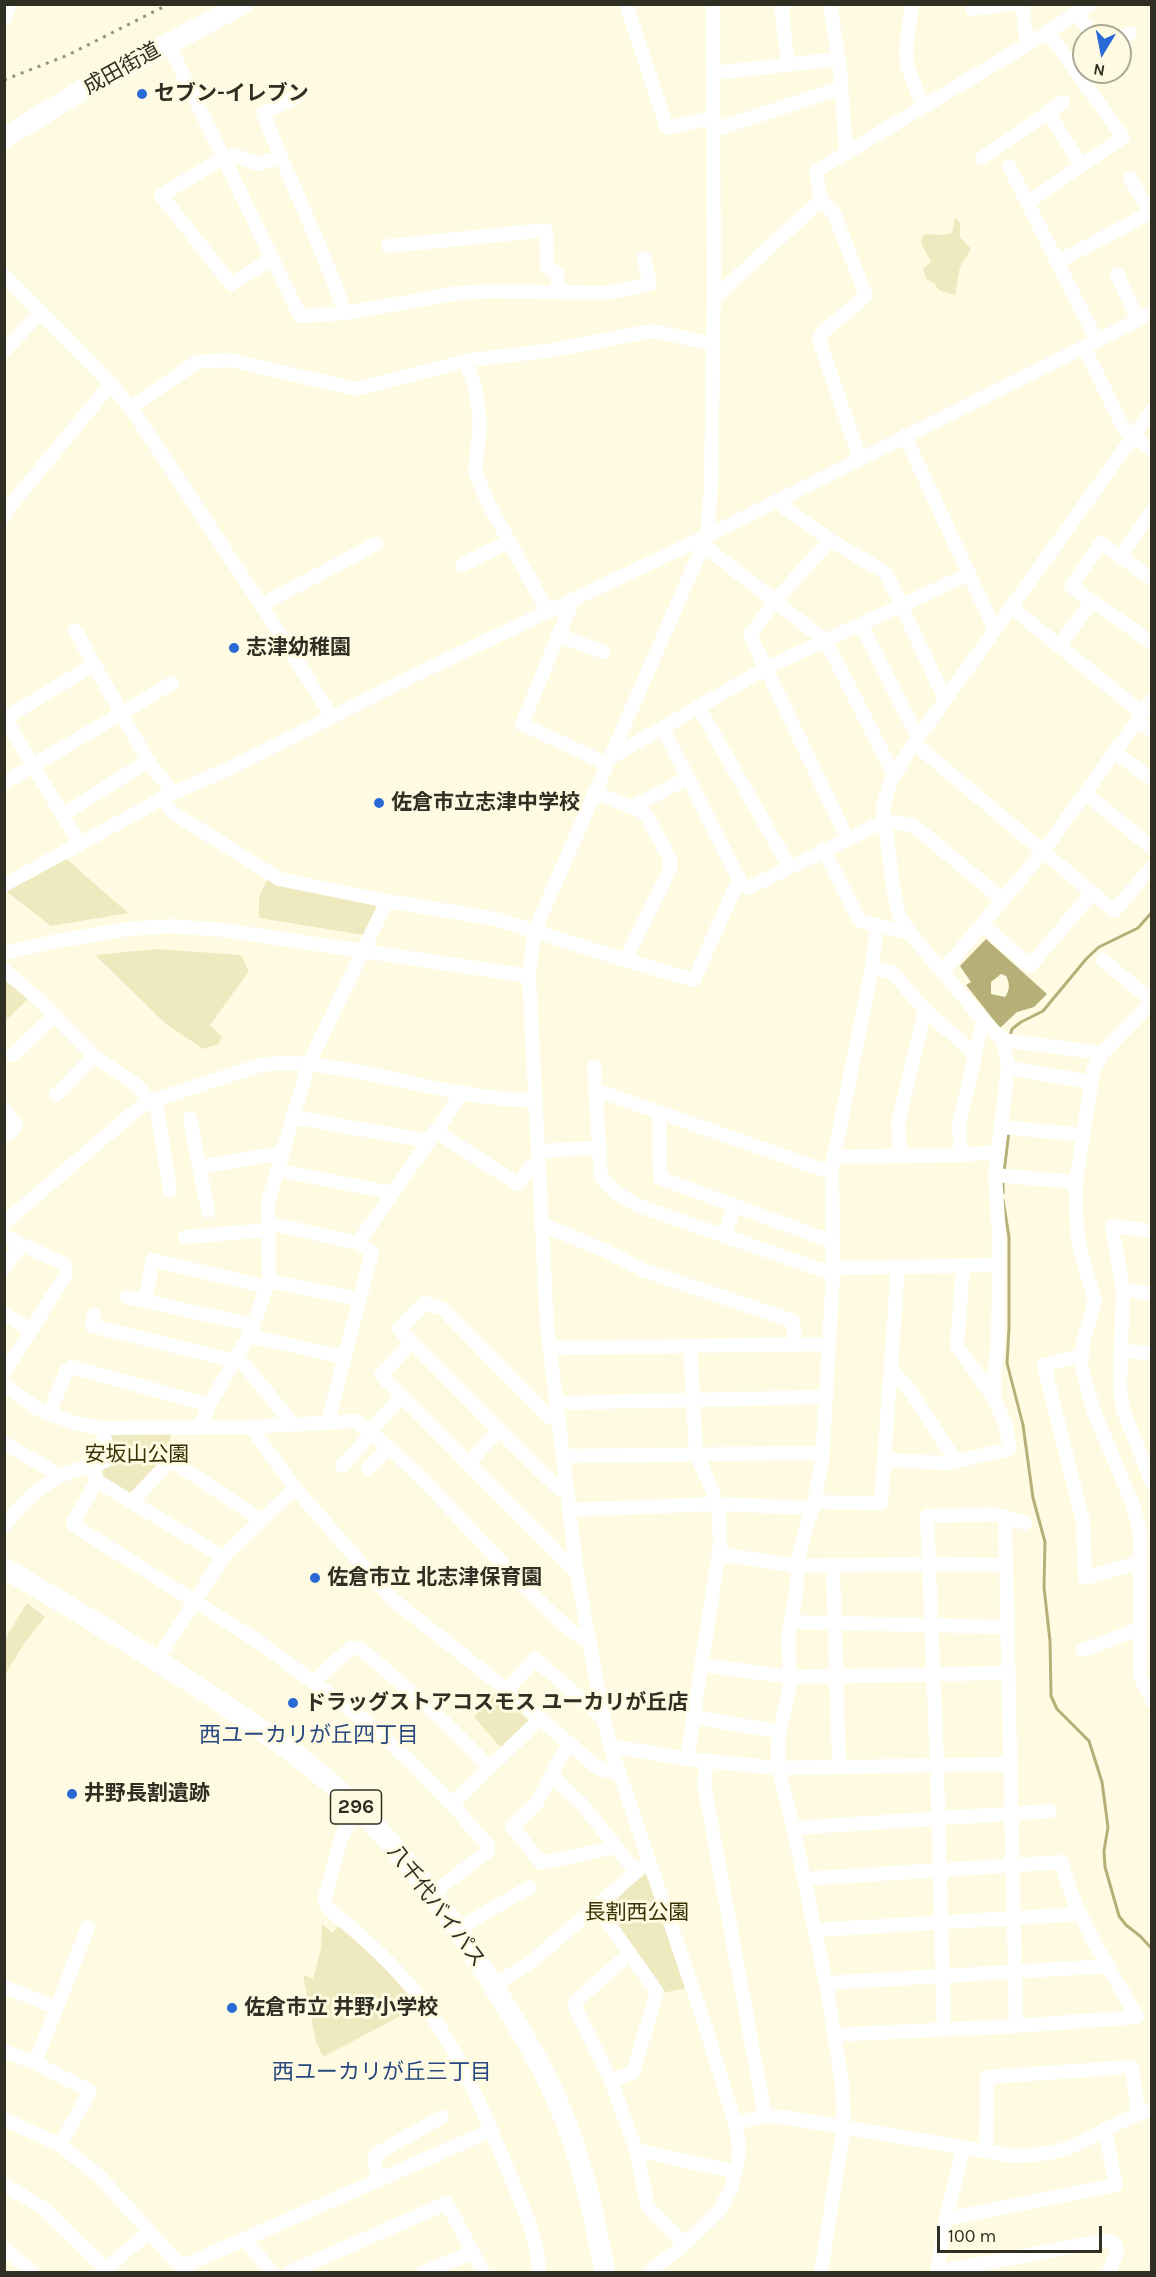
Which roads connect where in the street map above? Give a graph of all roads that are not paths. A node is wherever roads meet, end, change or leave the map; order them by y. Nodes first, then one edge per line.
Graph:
1 (10, 4) edge
2 (243, 4) edge
3 (626, 4) edge
4 (712, 4) edge
5 (786, 4) edge
6 (830, 4) edge
7 (912, 4) edge
8 (1010, 4) edge
9 (1022, 4) edge
10 (1082, 8) edge
11 (972, 9) dead end
12 (4, 19) edge
13 (1088, 24) edge
14 (1048, 32) junction
15 (168, 43) junction
16 (1027, 43) junction
17 (838, 59) junction
18 (788, 65) junction
19 (714, 73) junction
20 (841, 88) junction
21 (297, 97) dead end
22 (1063, 102) dead end
23 (923, 107) junction
24 (1049, 113) junction
25 (714, 124) junction
26 (4, 138) edge
27 (846, 153) junction
28 (223, 158) junction
29 (280, 158) junction
30 (982, 158) dead end
31 (1009, 166) dead end
32 (1081, 166) junction
33 (1130, 178) dead end
34 (821, 200) junction
35 (1028, 203) junction
36 (388, 246) dead end
37 (644, 258) dead end
38 (272, 259) junction
39 (1057, 262) junction
40 (1117, 274) dead end
41 (4, 275) edge
42 (558, 292) junction
43 (714, 297) junction
44 (40, 313) junction
45 (345, 313) junction
46 (1152, 313) edge
47 (1138, 320) junction
48 (713, 344) junction
49 (1090, 344) junction
50 (4, 351) edge
51 (466, 361) junction
52 (111, 384) junction
53 (130, 408) junction
54 (1152, 410) edge
55 (905, 436) junction
56 (1133, 436) junction
57 (1152, 450) edge
58 (860, 459) junction
59 (778, 500) junction
60 (1152, 511) edge
61 (4, 518) edge
62 (830, 540) junction
63 (705, 541) junction
64 (510, 542) junction
65 (376, 544) dead end
66 (1120, 557) junction
67 (462, 565) dead end
68 (969, 574) junction
69 (1152, 579) edge
70 (573, 600) junction
71 (775, 601) junction
72 (1092, 601) junction
73 (261, 605) junction
74 (902, 606) junction
75 (1011, 607) junction
76 (548, 612) junction
77 (861, 625) junction
78 (75, 630) dead end
79 (995, 630) junction
80 (558, 635) junction
81 (826, 641) junction
82 (1152, 643) edge
83 (1059, 646) junction
84 (603, 652) dead end
85 (93, 665) junction
86 (766, 668) junction
87 (172, 683) dead end
88 (945, 699) junction
89 (1152, 700) edge
90 (699, 708) junction
91 (121, 714) junction
92 (332, 717) junction
93 (1140, 717) junction
94 (5, 718) edge
95 (663, 729) junction
96 (1152, 731) edge
97 (916, 740) junction
98 (1114, 752) junction
99 (608, 761) junction
100 (148, 762) junction
101 (33, 766) junction
102 (894, 775) junction
103 (688, 777) junction
104 (1152, 779) edge
105 (4, 783) edge
106 (594, 792) junction
107 (1085, 793) junction
108 (169, 796) junction
109 (632, 807) junction
110 (62, 815) junction
111 (885, 821) junction
112 (847, 838) junction
113 (79, 843) junction
114 (1152, 848) edge
115 (823, 849) junction
116 (1042, 853) junction
117 (789, 866) junction
118 (1152, 867) edge
119 (737, 884) junction
120 (4, 885) edge
121 (1092, 893) junction
122 (1003, 900) junction
123 (387, 901) junction
124 (982, 924) junction
125 (877, 925) junction
126 (534, 932) junction
127 (910, 933) junction
128 (363, 951) junction
129 (4, 953) edge
130 (625, 960) junction
131 (1103, 960) dead end
132 (872, 968) junction
133 (4, 970) edge
134 (942, 972) junction
135 (529, 976) junction
136 (1152, 1002) edge
137 (925, 1010) junction
138 (55, 1015) junction
139 (982, 1020) junction
140 (1003, 1040) junction
141 (1102, 1053) junction
142 (975, 1054) junction
143 (13, 1055) dead end
144 (94, 1056) junction
145 (309, 1063) junction
146 (594, 1067) dead end
147 (1008, 1068) junction
148 (1090, 1082) junction
149 (596, 1090) junction
150 (463, 1092) junction
151 (56, 1095) dead end
152 (535, 1100) junction
153 (151, 1101) junction
154 (4, 1108) edge
155 (659, 1113) junction
156 (292, 1117) junction
157 (190, 1118) dead end
158 (1002, 1127) junction
159 (4, 1135) edge
160 (1083, 1135) junction
161 (432, 1136) junction
162 (600, 1148) junction
163 (998, 1152) junction
164 (282, 1153) junction
165 (961, 1155) junction
166 (538, 1156) junction
167 (900, 1156) junction
168 (833, 1157) junction
169 (199, 1167) junction
170 (277, 1170) junction
171 (832, 1173) junction
172 (995, 1175) junction
173 (1076, 1182) junction
174 (170, 1191) dead end
175 (393, 1193) junction
176 (735, 1205) junction
177 (208, 1211) dead end
178 (4, 1223) edge
179 (541, 1224) junction
180 (268, 1227) junction
181 (1152, 1231) edge
182 (4, 1236) edge
183 (724, 1236) junction
184 (185, 1237) dead end
185 (833, 1242) junction
186 (358, 1243) junction
187 (21, 1244) junction
188 (998, 1265) junction
189 (963, 1266) junction
190 (898, 1267) junction
191 (4, 1269) edge
192 (833, 1271) junction
193 (268, 1284) junction
194 (1123, 1290) junction
195 (1152, 1294) edge
196 (126, 1297) dead end
197 (359, 1299) junction
198 (146, 1301) junction
199 (4, 1314) edge
200 (94, 1315) dead end
201 (31, 1330) junction
202 (251, 1330) junction
203 (411, 1343) junction
204 (829, 1344) junction
205 (795, 1345) junction
206 (690, 1346) junction
207 (550, 1348) junction
208 (1121, 1351) junction
209 (1152, 1353) edge
210 (1082, 1355) junction
211 (344, 1357) junction
212 (236, 1359) junction
213 (891, 1368) junction
214 (4, 1373) edge
215 (4, 1385) edge
216 (402, 1396) junction
217 (826, 1397) junction
218 (994, 1398) junction
219 (693, 1399) junction
220 (557, 1403) junction
221 (209, 1405) junction
222 (49, 1413) junction
223 (559, 1418) junction
224 (328, 1421) junction
225 (292, 1423) junction
226 (200, 1427) junction
227 (251, 1427) junction
228 (102, 1428) junction
229 (498, 1430) junction
230 (371, 1432) junction
231 (4, 1443) edge
232 (388, 1448) junction
233 (822, 1453) junction
234 (696, 1454) junction
235 (563, 1456) junction
236 (884, 1460) junction
237 (956, 1462) junction
238 (468, 1463) junction
239 (92, 1466) junction
240 (342, 1466) dead end
241 (368, 1469) dead end
242 (61, 1476) junction
243 (97, 1481) junction
244 (1152, 1483) edge
245 (295, 1488) junction
246 (568, 1494) junction
247 (132, 1501) junction
248 (4, 1502) edge
249 (716, 1503) junction
250 (813, 1505) junction
251 (17, 1509) junction
252 (571, 1510) junction
253 (1005, 1517) junction
254 (261, 1520) junction
255 (1025, 1523) dead end
256 (4, 1526) edge
257 (719, 1554) junction
258 (224, 1557) junction
259 (1140, 1562) junction
260 (928, 1564) junction
261 (1006, 1565) junction
262 (798, 1566) junction
263 (833, 1566) junction
264 (4, 1568) edge
265 (577, 1573) junction
266 (195, 1602) junction
267 (790, 1622) junction
268 (835, 1623) junction
269 (931, 1625) junction
270 (1007, 1627) junction
271 (1139, 1629) junction
272 (590, 1643) junction
273 (1083, 1650) dead end
274 (157, 1660) junction
275 (702, 1665) junction
276 (1009, 1673) junction
277 (933, 1674) junction
278 (836, 1676) junction
279 (790, 1677) junction
280 (314, 1681) junction
281 (507, 1690) junction
282 (599, 1695) junction
283 (1152, 1701) edge
284 (694, 1713) junction
285 (541, 1718) junction
286 (605, 1720) junction
287 (780, 1732) junction
288 (569, 1742) junction
289 (610, 1746) junction
290 (687, 1759) junction
291 (707, 1761) junction
292 (1011, 1764) junction
293 (937, 1766) junction
294 (838, 1767) junction
295 (490, 1768) junction
296 (778, 1768) junction
297 (619, 1772) junction
298 (551, 1775) junction
299 (452, 1804) junction
300 (360, 1811) junction
301 (1050, 1811) dead end
302 (1012, 1813) junction
303 (939, 1818) junction
304 (794, 1828) junction
305 (616, 1847) junction
306 (650, 1861) junction
307 (1013, 1865) junction
308 (940, 1871) junction
309 (636, 1872) junction
310 (804, 1879) junction
311 (530, 1887) dead end
312 (432, 1894) junction
313 (597, 1907) junction
314 (1081, 1914) junction
315 (1014, 1918) junction
316 (942, 1923) junction
317 (88, 1928) dead end
318 (457, 1929) junction
319 (815, 1930) junction
320 (630, 1953) junction
321 (1110, 1966) junction
322 (1015, 1971) junction
323 (943, 1976) junction
324 (826, 1983) junction
325 (494, 1985) junction
326 (4, 1987) edge
327 (56, 2007) junction
328 (1016, 2026) junction
329 (944, 2029) junction
330 (834, 2035) junction
331 (4, 2051) edge
332 (35, 2062) junction
333 (611, 2080) junction
334 (1152, 2109) edge
335 (1138, 2114) junction
336 (442, 2116) dead end
337 (765, 2116) junction
338 (4, 2119) edge
339 (735, 2123) junction
340 (844, 2126) junction
341 (1106, 2129) junction
342 (492, 2130) junction
343 (60, 2145) junction
344 (964, 2147) junction
345 (636, 2150) junction
346 (986, 2151) junction
347 (736, 2172) junction
348 (378, 2180) junction
349 (4, 2185) edge
350 (946, 2219) junction
351 (150, 2231) junction
352 (244, 2239) junction
353 (685, 2244) junction
354 (4, 2248) edge
355 (472, 2253) junction
356 (183, 2270) edge
357 (105, 2271) edge
358 (655, 2271) edge
359 (32, 2272) edge
360 (272, 2272) edge
361 (290, 2272) edge
362 (424, 2272) edge
363 (483, 2272) edge
364 (538, 2272) edge
365 (605, 2272) edge
366 (821, 2272) edge
367 (937, 2272) edge
368 (1109, 2272) edge

1 - 12 street
2 - 15 highway, 成田街道
3 - 25 street
4 - 19 street
5 - 18 street
6 - 17 street
7 - 23 street
8 - 11 street
9 - 16 street
10 - 13 street
10 - 14 street
14 - 16 street
14 - 32 street
15 - 26 highway, 成田街道
15 - 28 street
16 - 23 street
17 - 18 street
17 - 20 street
18 - 19 street
19 - 25 street
20 - 25 street
20 - 27 street
21 - 29 street
22 - 24 street
23 - 27 street
24 - 30 street
24 - 32 street
25 - 43 street
27 - 34 street
28 - 29 street
28 - 38 street
28 - 38 street
29 - 45 street
31 - 35 street
32 - 35 street
33 - 39 street
34 - 43 street
34 - 58 street
35 - 39 street
36 - 42 street
37 - 42 street
38 - 45 street
39 - 49 street
40 - 47 street
41 - 44 street
42 - 45 street
43 - 48 street
44 - 50 street
44 - 52 street
46 - 47 street
47 - 49 street
48 - 51 street
48 - 63 street
49 - 55 street
49 - 56 street
51 - 53 street
51 - 64 street
52 - 53 street
52 - 61 street
53 - 73 street
54 - 56 street
55 - 58 street
55 - 68 street
56 - 57 street
56 - 75 street
58 - 59 street
59 - 62 street
59 - 63 street
60 - 66 street
62 - 71 street
62 - 74 street
63 - 70 street
63 - 71 street
63 - 99 street
64 - 67 street
64 - 76 street
65 - 73 street
66 - 69 street
66 - 72 street
68 - 74 street
68 - 79 street
70 - 76 street
70 - 80 street
71 - 81 street
71 - 86 street
72 - 82 street
72 - 83 street
73 - 92 street
74 - 77 street
74 - 88 street
75 - 79 street
75 - 83 street
76 - 92 street
77 - 81 street
77 - 97 street
78 - 85 street
79 - 88 street
80 - 84 street
80 - 99 street
81 - 86 street
81 - 102 street
83 - 93 street
85 - 91 street
85 - 94 street
86 - 90 street
86 - 112 street
87 - 91 street
88 - 97 street
89 - 93 street
90 - 95 street
90 - 117 street
91 - 100 street
91 - 101 street
92 - 108 street
93 - 96 street
93 - 98 street
94 - 101 street
95 - 99 street
95 - 103 street
97 - 102 street
97 - 116 street
98 - 104 street
98 - 107 street
99 - 106 street
100 - 108 street
100 - 110 street
101 - 105 street
101 - 110 street
102 - 111 street
103 - 109 street
103 - 119 street
106 - 109 street
106 - 126 street
107 - 114 street
107 - 116 street
108 - 113 street
108 - 123 street
109 - 130 street
110 - 113 street
111 - 112 street
111 - 122 street
111 - 127 street
112 - 115 street
113 - 120 street
115 - 117 street
115 - 125 street
116 - 121 street
116 - 122 street
117 - 119 street
118 - 121 street
119 - 130 street
121 - 124 street
122 - 124 street
123 - 126 street
123 - 128 street
124 - 134 street
125 - 127 street
125 - 132 street
126 - 130 street
126 - 135 street
127 - 134 street
128 - 129 street
128 - 135 street
128 - 145 street
131 - 136 street
132 - 137 street
132 - 168 street
133 - 138 street
134 - 139 street
135 - 152 street
136 - 141 street
137 - 142 street
137 - 167 street
138 - 143 street
138 - 144 street
139 - 140 street
139 - 142 street
140 - 141 street
140 - 147 street
141 - 148 street
142 - 165 street
144 - 151 street
144 - 153 street
145 - 150 street
145 - 153 street
145 - 156 street
146 - 149 street
147 - 148 street
147 - 158 street
148 - 160 street
149 - 155 street
149 - 162 street
150 - 152 street
150 - 161 street
152 - 166 street
153 - 174 street
153 - 178 street
154 - 159 street
155 - 171 street
155 - 176 street
156 - 161 street
156 - 164 street
157 - 169 street
158 - 160 street
158 - 163 street
160 - 173 street
161 - 166 street
161 - 175 street
162 - 166 street
162 - 183 street
163 - 165 street
163 - 172 street
164 - 169 street
164 - 170 street
165 - 167 street
166 - 179 street
167 - 168 street
168 - 171 street
169 - 177 street
170 - 175 street
170 - 180 street
171 - 185 street
172 - 173 street
172 - 188 street
173 - 210 street
175 - 186 street
176 - 183 street
176 - 185 street
179 - 205 street
179 - 207 street
180 - 184 street
180 - 186 street
180 - 193 street
181 - 194 street
182 - 187 street
183 - 192 street
185 - 192 street
186 - 197 street
187 - 191 street
187 - 201 street
188 - 189 street
188 - 218 street
189 - 190 street
189 - 218 street
190 - 192 street
190 - 213 street
192 - 204 street
193 - 197 street
193 - 198 street
193 - 202 street
194 - 195 street
194 - 208 street
196 - 198 street
197 - 211 street
198 - 202 street
199 - 201 street
200 - 212 street
201 - 214 street
202 - 211 street
202 - 212 street
203 - 216 street
203 - 223 street
203 - 229 street
204 - 205 street
204 - 217 street
205 - 206 street
206 - 207 street
206 - 219 street
207 - 220 street
208 - 209 street
208 - 244 street
210 - 259 street
210 - 259 street
211 - 224 street
212 - 221 street
212 - 225 street
213 - 236 street
213 - 237 street
215 - 222 street
216 - 230 street
216 - 238 street
217 - 219 street
217 - 233 street
218 - 237 street
219 - 220 street
219 - 234 street
220 - 223 street
221 - 222 street
221 - 226 street
222 - 228 street
223 - 235 street
224 - 225 street
224 - 230 street
225 - 227 street
226 - 227 street
226 - 228 street
227 - 245 street
228 - 239 street
229 - 238 street
229 - 246 street
230 - 232 street
230 - 240 street
231 - 242 street
232 - 241 street
232 - 272 street
233 - 234 street
233 - 250 street
234 - 235 street
234 - 249 street
235 - 246 street
236 - 237 street
236 - 250 street
238 - 265 street
239 - 242 street
239 - 243 street
242 - 251 street
243 - 247 street
243 - 266 street
245 - 254 street
245 - 281 street
246 - 252 street
247 - 254 street
247 - 258 street
248 - 251 street
249 - 250 street
249 - 252 street
249 - 257 street
250 - 262 street
251 - 256 street
252 - 265 street
253 - 255 street
253 - 260 street
253 - 261 street
254 - 258 street
257 - 262 street
257 - 275 street
258 - 266 street
259 - 271 street
260 - 261 street
260 - 263 street
260 - 269 street
261 - 270 street
262 - 263 street
262 - 267 street
263 - 268 street
264 - 274 highway, 八千代バイパス / 296
265 - 272 street
266 - 274 street
266 - 280 street
267 - 268 street
267 - 279 street
268 - 269 street
268 - 278 street
269 - 270 street
269 - 277 street
270 - 276 street
271 - 273 street
271 - 283 street
272 - 282 street
274 - 300 highway, 八千代バイパス / 296
275 - 279 street
275 - 284 street
276 - 277 street
276 - 292 street
277 - 278 street
277 - 293 street
278 - 279 street
278 - 294 street
279 - 287 street
280 - 295 street
280 - 299 street
281 - 285 street
281 - 286 street
282 - 284 street
282 - 286 street
284 - 287 street
284 - 290 street
285 - 288 street
285 - 295 street
286 - 289 street
287 - 296 street
288 - 297 street
288 - 298 street
289 - 290 street
289 - 297 street
290 - 291 street
291 - 296 street
291 - 337 street
292 - 293 street
292 - 302 street
293 - 294 street
293 - 303 street
294 - 296 street
295 - 299 street
296 - 304 street
297 - 306 street
298 - 305 street
298 - 305 street
299 - 312 street
300 - 312 highway, 八千代バイパス / 296
300 - 342 street
301 - 302 street
302 - 303 street
302 - 307 street
303 - 304 street
303 - 308 street
304 - 310 street
305 - 309 street
306 - 309 street
306 - 339 street
307 - 308 street
307 - 314 street
307 - 315 street
308 - 310 street
308 - 316 street
309 - 313 street
310 - 319 street
311 - 318 street
312 - 318 highway, 八千代バイパス / 296
313 - 320 street
313 - 325 street
314 - 315 street
314 - 321 street
315 - 316 street
315 - 322 street
316 - 319 street
316 - 323 street
317 - 327 street
318 - 325 highway, 八千代バイパス / 296
319 - 324 street
320 - 333 street
320 - 333 street
321 - 322 street
321 - 328 street
322 - 323 street
322 - 328 street
323 - 324 street
323 - 329 street
324 - 330 street
325 - 365 highway, 八千代バイパス / 296
326 - 327 street
327 - 332 street
328 - 329 street
329 - 330 street
330 - 340 street
331 - 332 street
332 - 343 street
333 - 345 street
334 - 335 street
335 - 341 street
335 - 346 street
336 - 348 street
337 - 339 street
337 - 340 street
338 - 343 street
339 - 347 street
340 - 344 street
340 - 366 street
341 - 346 street
341 - 350 street
342 - 348 street
342 - 364 street
343 - 351 street
344 - 346 street
344 - 350 street
345 - 347 street
345 - 353 street
347 - 353 street
348 - 352 street
349 - 357 street
350 - 367 street
351 - 356 street
351 - 357 street
352 - 356 street
352 - 360 street
353 - 358 street
354 - 359 street
355 - 361 street
355 - 362 street
355 - 363 street
367 - 368 street

